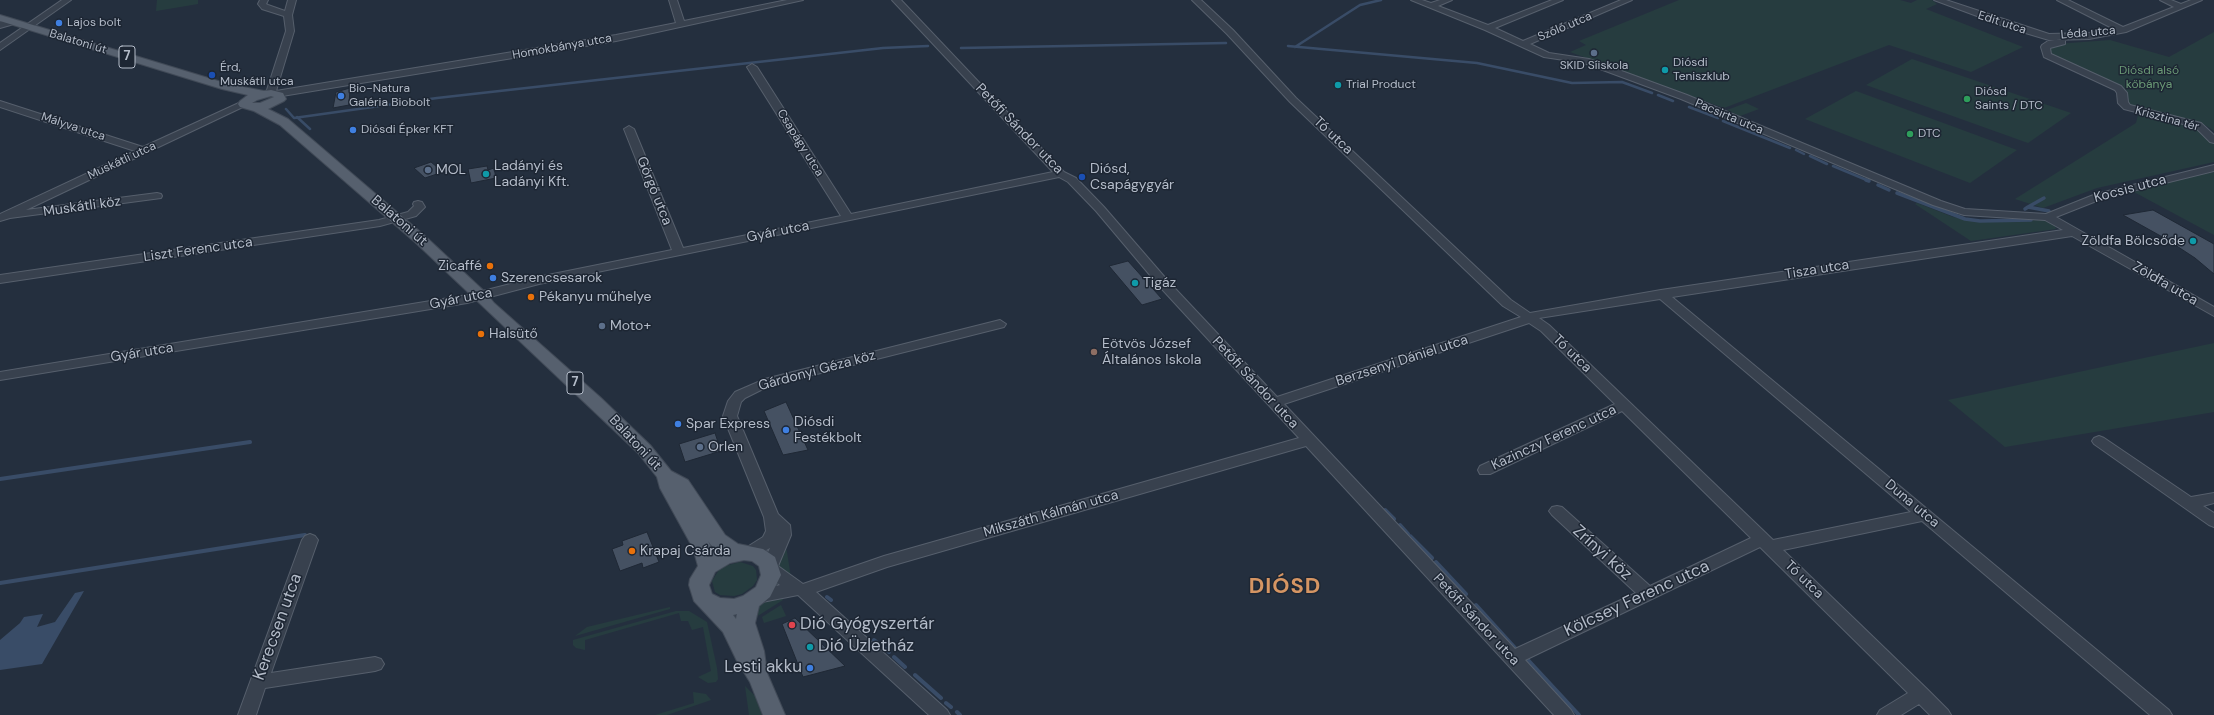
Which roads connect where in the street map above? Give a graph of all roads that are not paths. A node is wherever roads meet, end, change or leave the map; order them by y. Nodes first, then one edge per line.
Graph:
1 (66, 0) edge
2 (264, 0) edge
3 (292, 0) edge
4 (673, 0) edge
5 (799, 0) edge
6 (896, 0) edge
7 (1196, 0) edge
8 (1415, 0) edge
9 (1448, 0) edge
10 (1559, 0) edge
11 (1628, 0) edge
12 (1938, 0) edge
13 (2061, 0) edge
14 (2164, 0) edge
15 (2198, 0) edge
16 (1430, 6) junction
17 (2182, 7) junction
18 (288, 15) junction
19 (0, 18) edge
20 (11, 22) junction
21 (682, 24) junction
22 (0, 25) edge
23 (28, 27) junction
24 (1488, 28) junction
25 (2123, 30) junction
26 (2044, 36) joint
27 (2089, 36) junction
28 (1523, 44) junction
29 (0, 47) edge
30 (752, 67) dead end
31 (226, 87) junction
32 (272, 97) junction
33 (0, 104) edge
34 (249, 104) junction
35 (284, 122) junction
36 (629, 129) dead end
37 (2214, 140) edge
38 (145, 150) junction
39 (2214, 168) edge
40 (1060, 174) junction
41 (157, 196) dead end
42 (418, 204) dead end
43 (2, 215) edge
44 (2047, 217) junction
45 (848, 218) junction
46 (396, 219) junction
47 (2074, 232) junction
48 (680, 252) junction
49 (0, 279) edge
50 (1661, 294) junction
51 (481, 296) junction
52 (2214, 312) edge
53 (1530, 318) junction
54 (1000, 324) dead end
55 (0, 376) edge
56 (1273, 403) junction
57 (1624, 405) junction
58 (1309, 440) junction
59 (2099, 442) dead end
60 (1485, 470) dead end
61 (665, 475) junction
62 (2214, 498) edge
63 (2189, 503) junction
64 (1557, 511) dead end
65 (1925, 516) junction
66 (772, 517) junction
67 (2214, 521) edge
68 (310, 540) dead end
69 (1765, 543) junction
70 (747, 553) junction
71 (708, 567) junction
72 (771, 568) junction
73 (799, 589) junction
74 (1648, 594) junction
75 (754, 600) junction
76 (710, 603) junction
77 (1513, 658) junction
78 (375, 664) dead end
79 (759, 678) junction
80 (259, 682) junction
81 (1921, 694) junction
82 (247, 715) edge
83 (774, 715) edge
84 (941, 715) edge
85 (1565, 715) edge
86 (1886, 715) edge
87 (1942, 715) edge
88 (2163, 715) edge

1 - 23 street
2 - 18 street
3 - 18 street
4 - 21 street
5 - 21 street, Homokbánya utca
6 - 40 street, Petőfi Sándor utca
7 - 53 street, Tó utca
8 - 16 street, Pacsirta utca
9 - 16 street
10 - 24 street
11 - 28 street, Szőlő utca
12 - 26 street, Edit utca
13 - 25 street
14 - 17 street
15 - 17 street, Léda utca
16 - 24 street, Pacsirta utca
17 - 25 street, Léda utca
18 - 32 street
19 - 20 main road, Balatoni út / 7
20 - 22 street
20 - 23 main road, Balatoni út / 7
21 - 32 street, Homokbánya utca
23 - 29 street
23 - 31 main road, Balatoni út / 7
24 - 28 street, Pacsirta utca
25 - 27 street, Léda utca
26 - 27 street, Léda utca
27 - 37 street, Krisztina tér
28 - 44 street, Pacsirta utca
30 - 45 street, Csapágy utca
31 - 32 main road, Balatoni út / 7
31 - 34 main road, Balatoni út / 7
32 - 34 main road
32 - 34 main road
32 - 35 main road, Balatoni út / 7
33 - 38 street, Mályva utca
34 - 35 main road, Balatoni út / 7
34 - 38 street, Muskátli utca
35 - 46 main road, Balatoni út / 7
36 - 48 street, Görgő utca
38 - 43 street, Muskátli utca
39 - 44 street, Kocsis utca
40 - 45 street, Gyár utca
40 - 56 street, Petőfi Sándor utca
41 - 43 street, Muskátli köz
42 - 46 street, Liszt Ferenc utca
44 - 47 street
45 - 48 street, Gyár utca
46 - 49 street, Liszt Ferenc utca
46 - 51 main road, Balatoni út / 7
47 - 50 street, Tisza utca
47 - 52 street, Zöldfa utca
48 - 51 street, Gyár utca
50 - 53 street, Tisza utca
50 - 65 street, Duna utca
51 - 55 street, Gyár utca
51 - 61 main road, Balatoni út / 7
53 - 56 street, Berzsenyi Dániel utca
53 - 57 street, Tó utca
54 - 66 street, Gárdonyi Géza köz
56 - 58 street, Petőfi Sándor utca
57 - 60 street, Kazinczy Ferenc utca
57 - 69 street, Tó utca
58 - 73 street, Mikszáth Kálmán utca
58 - 77 street, Petőfi Sándor utca
59 - 63 street
61 - 70 main road, Balatoni út / 7
61 - 71 main road, Balatoni út / 7
62 - 63 street
63 - 67 street
64 - 74 street, Zrínyi köz
65 - 69 street, Kölcsey Ferenc utca
65 - 88 street, Duna utca
66 - 70 street, Gárdonyi Géza köz
66 - 72 street, Gárdonyi Géza köz
68 - 80 street, Kerecsen utca
69 - 74 street, Kölcsey Ferenc utca
69 - 81 street, Tó utca
70 - 71 main road
70 - 72 main road, 7
71 - 76 main road
72 - 73 street
72 - 75 main road
73 - 75 street, Mikszáth Kálmán utca
73 - 84 street
74 - 77 street, Kölcsey Ferenc utca
75 - 76 main road
75 - 79 main road
76 - 79 main road
77 - 85 street, Petőfi Sándor utca
78 - 80 street
79 - 83 main road
80 - 82 street, Kerecsen utca
81 - 86 street
81 - 87 street, Tó utca

